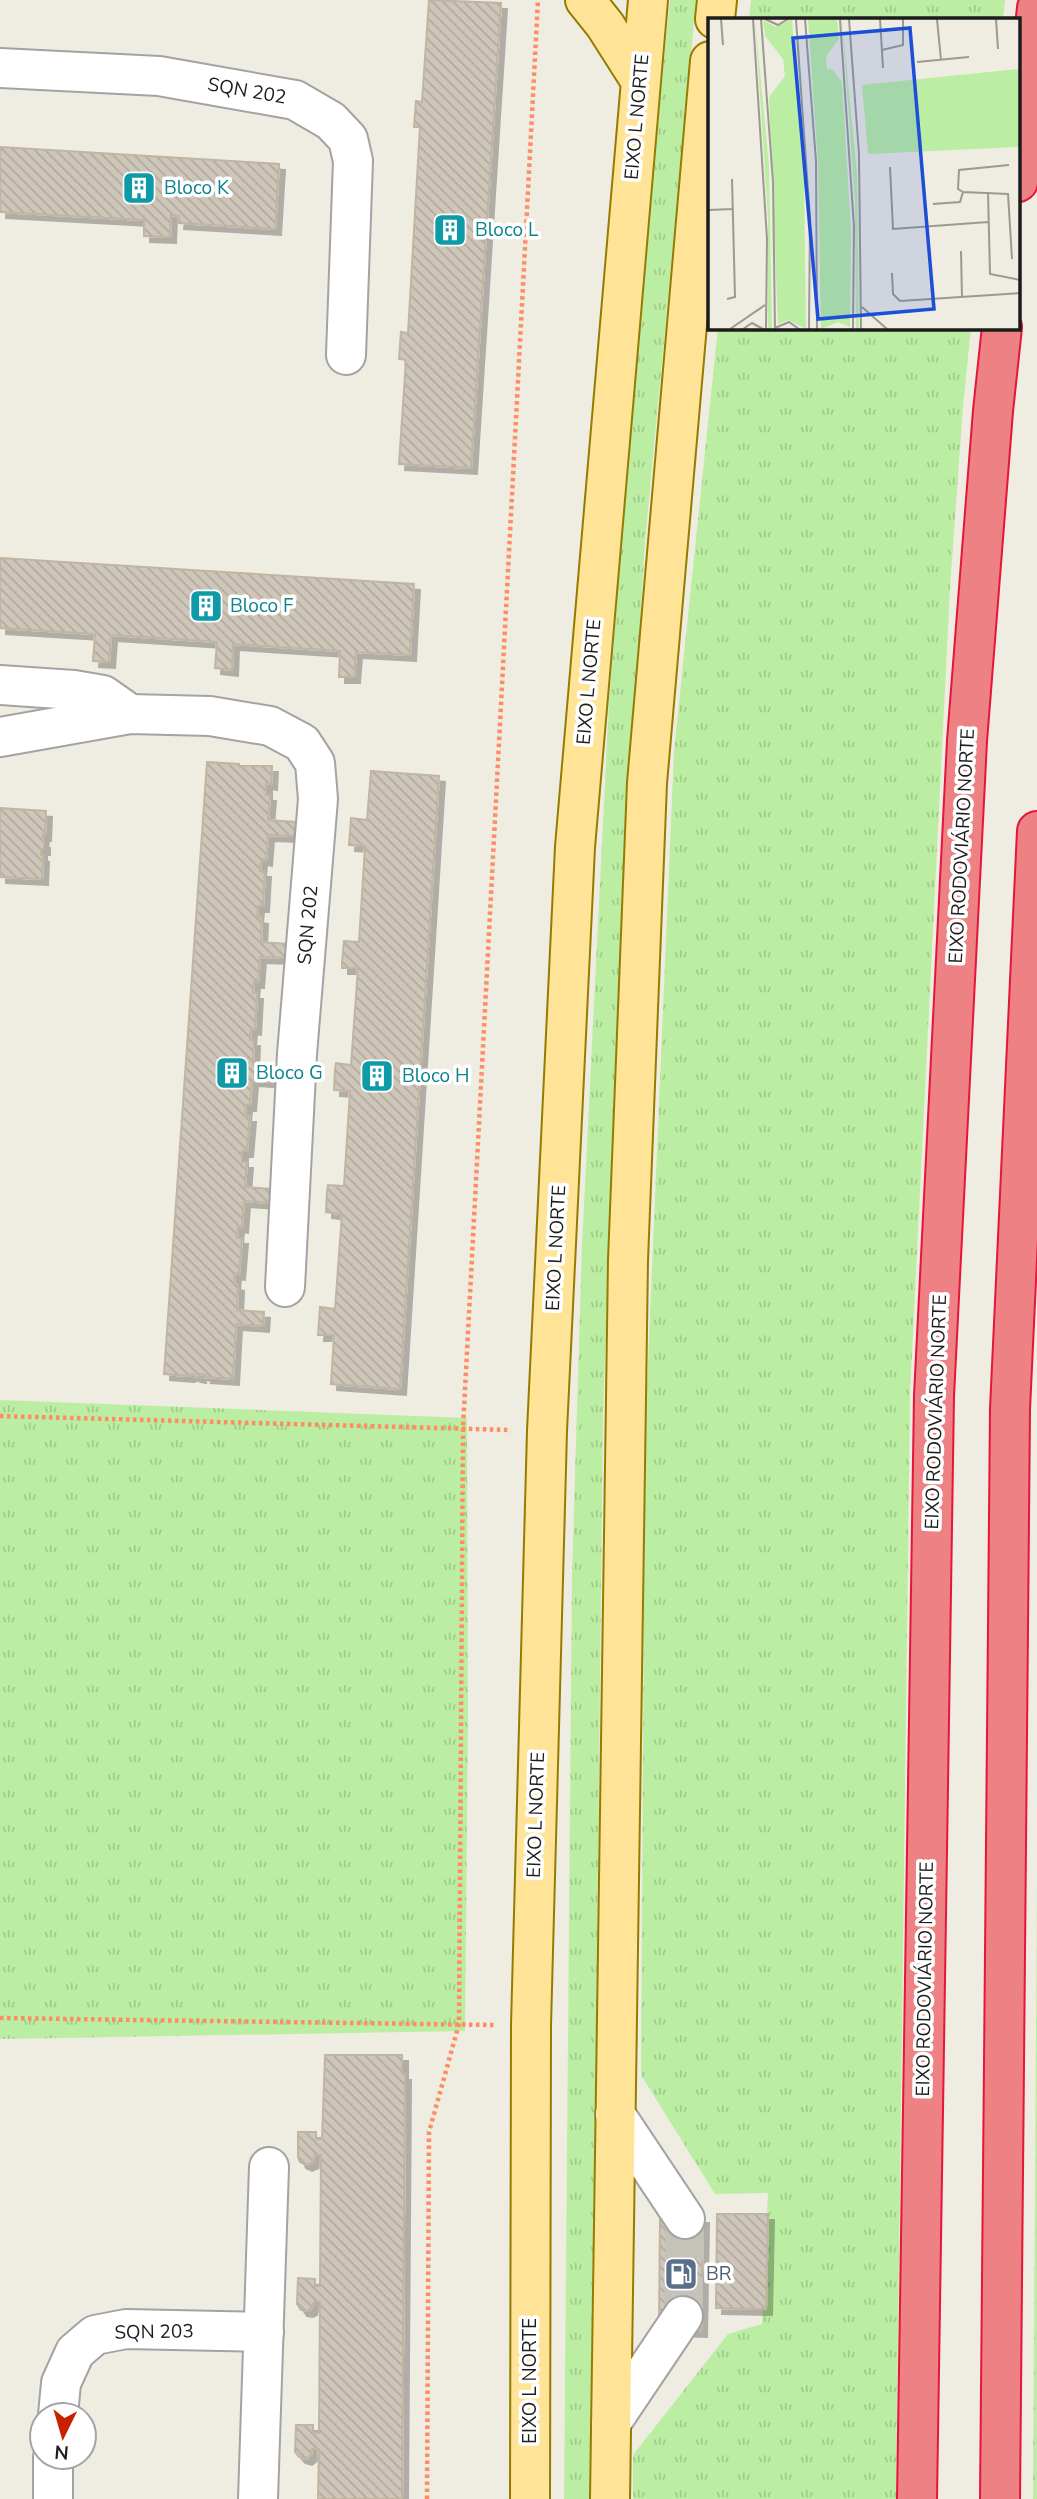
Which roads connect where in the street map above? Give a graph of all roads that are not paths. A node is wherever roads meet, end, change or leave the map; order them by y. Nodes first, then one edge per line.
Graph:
1 (585, 0) edge
2 (648, 0) edge
3 (717, 0) edge
4 (1037, 8) edge
5 (715, 18) edge
6 (0, 68) edge
7 (640, 80) junction
8 (708, 84) edge
9 (1020, 164) edge
10 (1002, 329) edge
11 (346, 355) dead end
12 (0, 685) edge
13 (130, 714) junction
14 (0, 737) edge
15 (1037, 831) edge
16 (285, 1287) dead end
17 (615, 2115) junction
18 (269, 2167) dead end
19 (685, 2219) tunnel mouth
20 (683, 2316) tunnel mouth
21 (264, 2332) junction
22 (59, 2401) edge
23 (611, 2423) junction
24 (53, 2471) edge
25 (53, 2499) edge
26 (258, 2499) edge
27 (530, 2499) edge
28 (610, 2499) edge
29 (916, 2499) edge
30 (1000, 2499) edge

1 - 7 main road
2 - 7 main road, EIXO L NORTE
3 - 5 main road
4 - 9 highway
6 - 11 street, SQN 202
7 - 27 main road, EIXO L NORTE
8 - 17 main road
10 - 29 highway, EIXO RODOVIÁRIO NORTE
12 - 13 street
13 - 14 street, SQN 202
13 - 16 street, SQN 202
15 - 30 highway
17 - 19 street
17 - 23 main road
18 - 21 street
20 - 23 street
21 - 22 street, SQN 203
21 - 26 street
23 - 28 main road
24 - 25 street

